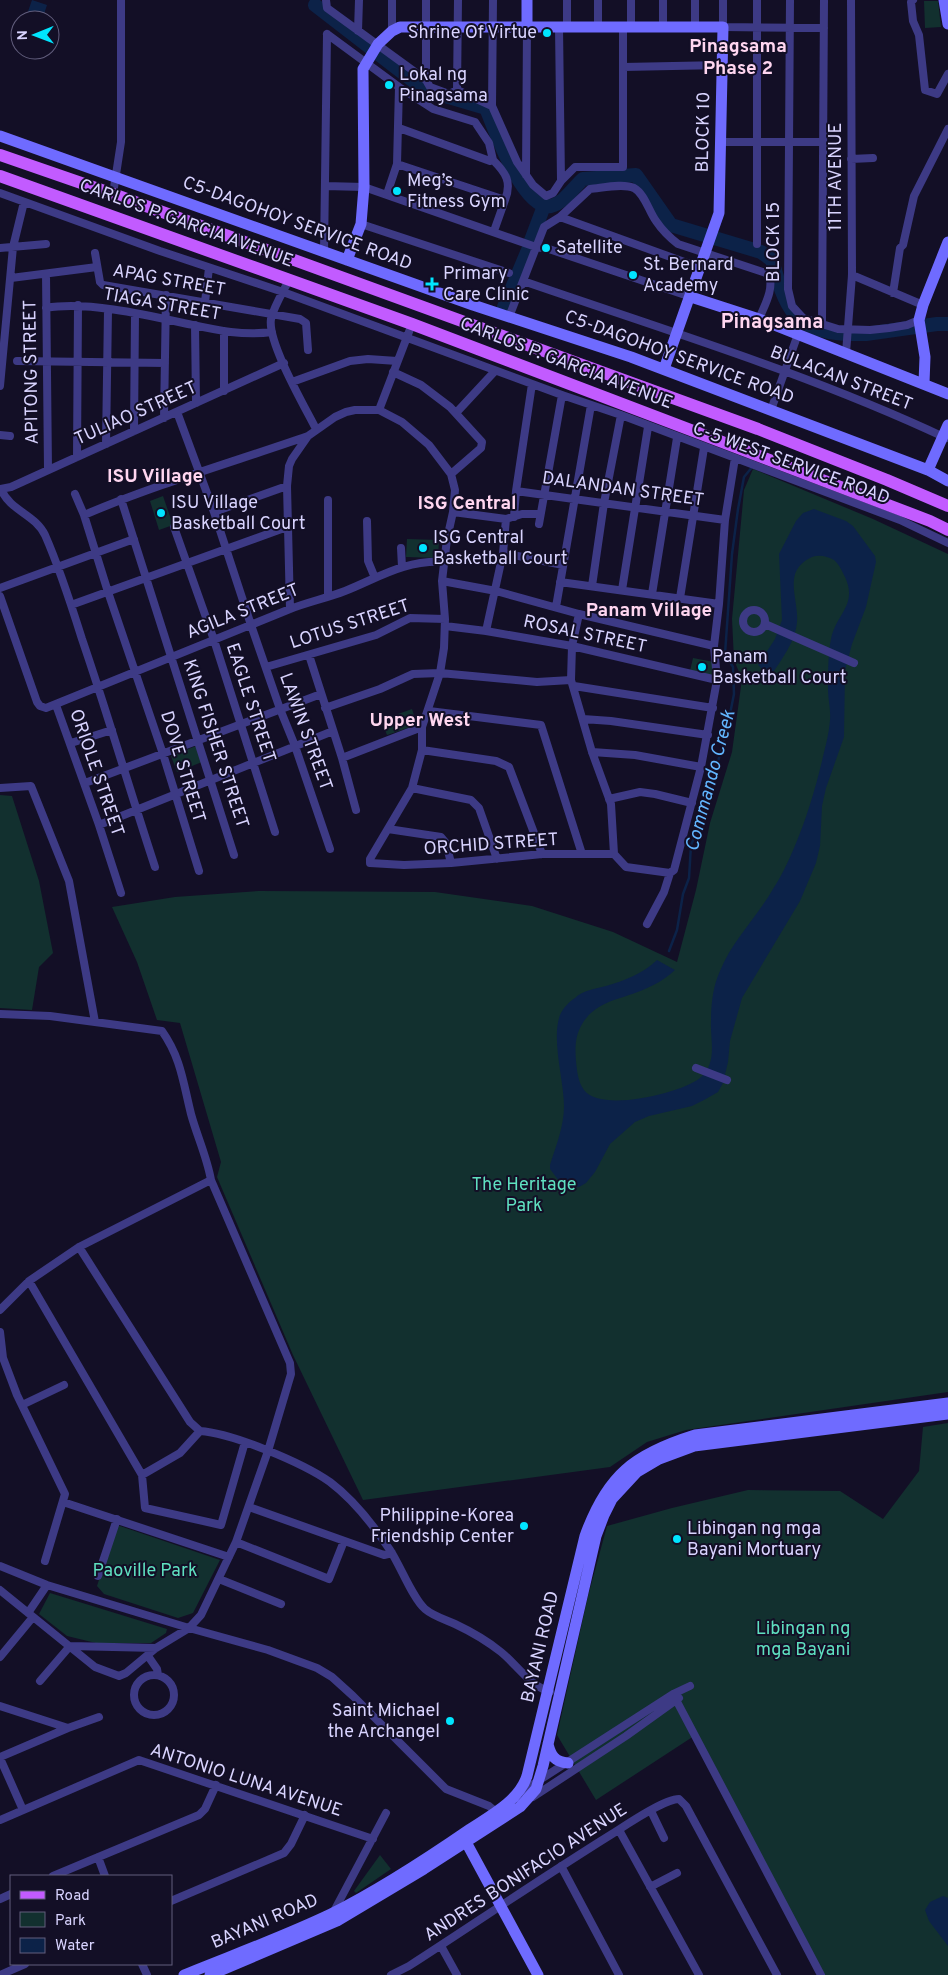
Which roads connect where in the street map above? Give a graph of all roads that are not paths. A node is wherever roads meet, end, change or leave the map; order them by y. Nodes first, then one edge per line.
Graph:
1 (121, 0) edge
2 (326, 0) edge
3 (359, 0) edge
4 (392, 0) edge
5 (426, 0) edge
6 (458, 0) edge
7 (493, 0) edge
8 (527, 0) edge
9 (567, 0) edge
10 (598, 0) edge
11 (631, 0) edge
12 (663, 0) edge
13 (695, 0) edge
14 (724, 0) edge
15 (758, 0) edge
16 (790, 0) edge
17 (824, 0) edge
18 (851, 0) edge
19 (913, 0) edge
20 (944, 0) edge
21 (948, 24) edge
22 (426, 27) junction
23 (457, 27) junction
24 (493, 27) junction
25 (526, 27) junction
26 (563, 27) junction
27 (598, 27) junction
28 (627, 27) junction
29 (663, 27) junction
30 (695, 27) junction
31 (723, 27) junction
32 (757, 28) junction
33 (790, 28) junction
34 (824, 28) junction
35 (358, 30) junction
36 (392, 31) junction
37 (378, 45) junction
38 (368, 60) junction
39 (723, 65) junction
40 (623, 67) junction
41 (948, 74) edge
42 (426, 80) junction
43 (399, 87) junction
44 (457, 90) junction
45 (492, 106) junction
46 (399, 128) junction
47 (948, 129) edge
48 (0, 136) edge
49 (722, 142) junction
50 (757, 142) junction
51 (789, 142) junction
52 (823, 142) junction
53 (0, 155) edge
54 (873, 158) dead end
55 (851, 159) junction
56 (493, 160) junction
57 (397, 164) junction
58 (526, 175) junction
59 (0, 176) edge
60 (115, 179) junction
61 (561, 182) junction
62 (325, 186) junction
63 (364, 186) junction
64 (0, 193) edge
65 (113, 194) junction
66 (387, 194) junction
67 (505, 200) junction
68 (24, 202) junction
69 (560, 217) junction
70 (362, 224) junction
71 (494, 231) junction
72 (948, 242) edge
73 (46, 244) dead end
74 (757, 244) dead end
75 (708, 245) junction
76 (13, 247) junction
77 (536, 247) junction
78 (0, 248) edge
79 (95, 252) dead end
80 (324, 253) junction
81 (347, 260) junction
82 (97, 267) junction
83 (209, 268) junction
84 (701, 268) junction
85 (509, 273) dead end
86 (46, 274) junction
87 (852, 275) junction
88 (11, 278) junction
89 (289, 280) junction
90 (523, 281) junction
91 (0, 292) edge
92 (9, 292) junction
93 (283, 292) junction
94 (893, 293) junction
95 (166, 295) junction
96 (691, 297) junction
97 (205, 302) junction
98 (78, 305) junction
99 (923, 305) junction
100 (46, 308) junction
101 (108, 310) junction
102 (135, 314) junction
103 (273, 314) junction
104 (509, 317) junction
105 (166, 319) junction
106 (759, 319) junction
107 (822, 323) junction
108 (412, 324) junction
109 (919, 324) junction
110 (195, 325) junction
111 (848, 330) junction
112 (224, 331) junction
113 (272, 332) junction
114 (3, 333) edge
115 (678, 334) junction
116 (798, 334) junction
117 (405, 338) junction
118 (308, 350) dead end
119 (846, 353) junction
120 (47, 360) junction
121 (77, 360) junction
122 (17, 361) dead end
123 (107, 361) junction
124 (135, 361) junction
125 (397, 361) junction
126 (165, 363) junction
127 (284, 363) junction
128 (664, 369) junction
129 (495, 371) junction
130 (393, 372) junction
131 (785, 372) junction
132 (292, 382) junction
133 (924, 383) junction
134 (532, 384) junction
135 (0, 386) edge
136 (224, 391) junction
137 (948, 394) edge
138 (562, 396) junction
139 (196, 403) junction
140 (591, 405) junction
141 (379, 410) junction
142 (771, 410) junction
143 (177, 412) junction
144 (456, 413) junction
145 (620, 415) junction
146 (164, 418) junction
147 (948, 425) edge
148 (648, 427) junction
149 (316, 429) junction
150 (134, 431) junction
151 (0, 435) edge
152 (10, 436) dead end
153 (308, 436) junction
154 (946, 437) edge
155 (677, 438) junction
156 (106, 444) junction
157 (704, 448) junction
158 (77, 457) junction
159 (735, 458) junction
160 (48, 470) junction
161 (928, 470) junction
162 (199, 471) junction
163 (451, 474) junction
164 (948, 481) edge
165 (287, 486) junction
166 (1, 489) edge
167 (516, 490) junction
168 (74, 494) dead end
169 (544, 494) junction
170 (121, 499) junction
171 (574, 499) junction
172 (328, 500) dead end
173 (604, 503) junction
174 (948, 506) edge
175 (635, 507) junction
176 (664, 511) junction
177 (214, 512) junction
178 (453, 512) junction
179 (540, 514) junction
180 (84, 515) junction
181 (693, 515) junction
182 (510, 518) junction
183 (367, 520) dead end
184 (725, 520) junction
185 (539, 524) dead end
186 (174, 527) dead end
187 (287, 527) junction
188 (948, 530) edge
189 (134, 539) junction
190 (948, 543) edge
191 (401, 548) dead end
192 (226, 549) junction
193 (96, 552) junction
194 (503, 553) junction
195 (444, 562) junction
196 (187, 563) junction
197 (563, 565) junction
198 (57, 566) junction
199 (402, 567) junction
200 (147, 578) junction
201 (375, 578) junction
202 (442, 581) junction
203 (560, 582) junction
204 (592, 586) junction
205 (0, 588) edge
206 (622, 590) junction
207 (496, 591) junction
208 (108, 592) junction
209 (652, 594) junction
210 (0, 596) edge
211 (328, 596) junction
212 (680, 598) junction
213 (719, 604) junction
214 (71, 605) junction
215 (556, 607) junction
216 (290, 609) junction
217 (579, 614) junction
218 (445, 623) junction
219 (766, 624) dead end
220 (251, 625) junction
221 (486, 631) junction
222 (214, 640) junction
223 (572, 646) junction
224 (714, 646) junction
225 (309, 655) junction
226 (172, 657) junction
227 (854, 663) dead end
228 (266, 667) junction
229 (136, 672) junction
230 (440, 673) junction
231 (717, 680) junction
232 (573, 683) junction
233 (99, 688) junction
234 (321, 694) junction
235 (56, 705) junction
236 (325, 708) junction
237 (713, 708) junction
238 (280, 710) junction
239 (429, 711) junction
240 (583, 719) junction
241 (242, 724) junction
242 (422, 727) junction
243 (112, 730) junction
244 (333, 731) junction
245 (708, 735) junction
246 (199, 740) junction
247 (71, 744) junction
248 (296, 746) junction
249 (422, 750) junction
250 (592, 752) junction
251 (163, 754) junction
252 (342, 758) junction
253 (253, 763) junction
254 (701, 767) junction
255 (124, 769) junction
256 (212, 780) junction
257 (84, 783) junction
258 (0, 788) edge
259 (412, 788) junction
260 (175, 795) junction
261 (609, 799) junction
262 (692, 803) junction
263 (136, 810) junction
264 (356, 810) dead end
265 (99, 825) junction
266 (388, 829) junction
267 (275, 832) dead end
268 (330, 849) dead end
269 (542, 854) junction
270 (582, 854) junction
271 (614, 854) junction
272 (234, 855) dead end
273 (497, 859) junction
274 (451, 863) junction
275 (155, 867) dead end
276 (199, 871) dead end
277 (672, 872) junction
278 (121, 893) dead end
279 (647, 924) dead end
280 (0, 1014) edge
281 (95, 1022) junction
282 (696, 1068) dead end
283 (728, 1080) dead end
284 (211, 1180) junction
285 (79, 1247) junction
286 (29, 1282) junction
287 (0, 1310) edge
288 (0, 1332) edge
289 (64, 1385) dead end
290 (948, 1403) edge
291 (22, 1405) junction
292 (948, 1414) edge
293 (200, 1431) junction
294 (714, 1437) junction
295 (245, 1442) junction
296 (268, 1451) junction
297 (142, 1475) junction
298 (63, 1502) junction
299 (249, 1507) junction
300 (117, 1519) junction
301 (344, 1541) junction
302 (236, 1542) junction
303 (392, 1553) junction
304 (229, 1557) junction
305 (45, 1561) dead end
306 (0, 1566) edge
307 (98, 1576) dead end
308 (219, 1579) junction
309 (47, 1585) junction
310 (0, 1590) edge
311 (281, 1604) dead end
312 (31, 1615) junction
313 (189, 1628) junction
314 (70, 1646) junction
315 (156, 1648) junction
316 (148, 1656) junction
317 (0, 1657) edge
318 (158, 1675) junction
319 (40, 1682) dead end
320 (548, 1691) junction
321 (560, 1694) junction
322 (675, 1697) junction
323 (0, 1706) edge
324 (99, 1717) dead end
325 (68, 1728) junction
326 (548, 1742) junction
327 (0, 1758) edge
328 (568, 1763) junction
329 (539, 1781) junction
330 (216, 1785) junction
331 (513, 1797) junction
332 (525, 1802) junction
333 (23, 1810) junction
334 (651, 1811) junction
335 (386, 1813) dead end
336 (500, 1814) junction
337 (305, 1815) junction
338 (0, 1820) edge
339 (619, 1830) junction
340 (664, 1838) dead end
341 (373, 1839) junction
342 (466, 1842) junction
343 (98, 1857) junction
344 (560, 1866) junction
345 (677, 1873) dead end
346 (55, 1875) edge
347 (106, 1875) edge
348 (650, 1887) junction
349 (172, 1901) edge
350 (502, 1906) junction
351 (335, 1917) junction
352 (441, 1946) junction
353 (23, 1965) edge
354 (0, 1975) edge
355 (184, 1975) edge
356 (210, 1975) edge
357 (391, 1975) edge
358 (456, 1975) edge
359 (538, 1975) edge
360 (619, 1975) edge
361 (698, 1975) edge
362 (777, 1975) edge
363 (821, 1975) edge

1 - 60 street
2 - 35 street
3 - 35 street
4 - 36 street
5 - 22 street
6 - 23 street
7 - 24 street
8 - 25 main road
9 - 26 street
10 - 27 street
11 - 28 street
12 - 29 street
13 - 30 street
14 - 31 street
15 - 32 street
16 - 33 street, BLOCK 15
17 - 34 street
18 - 55 street, 11TH AVENUE
19 - 41 street
20 - 21 main road
22 - 23 main road
22 - 36 main road
22 - 42 street
23 - 24 main road
23 - 44 street
24 - 25 main road
24 - 45 street
25 - 26 main road
25 - 58 street
26 - 27 main road
26 - 61 street
27 - 28 main road
28 - 29 main road
28 - 40 street
29 - 30 main road
30 - 31 main road
31 - 32 street
31 - 39 main road, BLOCK 10
32 - 33 street
32 - 50 street
33 - 34 street
33 - 51 street, BLOCK 15
34 - 52 street
35 - 37 street
36 - 37 main road
37 - 38 main road
37 - 42 street
38 - 43 street
38 - 62 street
38 - 63 main road
39 - 40 street
39 - 49 main road, BLOCK 10
40 - 61 street
42 - 44 street
43 - 46 street
43 - 56 street
44 - 45 street
45 - 58 street
46 - 56 street
46 - 57 street
47 - 94 street
48 - 60 main road, C5-DAGOHOY SERVICE ROAD
49 - 50 street
49 - 75 main road, BLOCK 10
50 - 51 street
50 - 74 street
51 - 52 street
51 - 107 street, BLOCK 15
52 - 107 street
53 - 65 main road, CARLOS P. GARCIA AVENUE
54 - 55 street
55 - 87 street, 11TH AVENUE
56 - 67 street
57 - 66 street
57 - 67 street
58 - 61 street
59 - 89 main road, CARLOS P. GARCIA AVENUE
60 - 65 street
60 - 80 main road, C5-DAGOHOY SERVICE ROAD
62 - 63 street
62 - 80 street
63 - 66 street
63 - 70 main road
64 - 68 street, C-5 WEST SERVICE ROAD
65 - 174 main road, CARLOS P. GARCIA AVENUE
66 - 71 street
67 - 71 street
68 - 76 street
68 - 83 street, C-5 WEST SERVICE ROAD
69 - 75 street
69 - 77 street
69 - 84 street
70 - 81 main road
70 - 85 street
71 - 77 street
72 - 99 main road
73 - 76 street
75 - 84 main road, BLOCK 10
75 - 106 street
76 - 78 street
76 - 88 street
77 - 90 street
77 - 96 street
79 - 82 street
80 - 81 main road, C5-DAGOHOY SERVICE ROAD
81 - 104 main road, C5-DAGOHOY SERVICE ROAD
82 - 86 street, APAG STREET
82 - 95 street, APAG STREET
83 - 93 street, C-5 WEST SERVICE ROAD
83 - 97 street
84 - 96 main road, BLOCK 10
86 - 88 street, APAG STREET
86 - 100 street, APITONG STREET
87 - 94 street
87 - 111 street, 11TH AVENUE
88 - 92 street
89 - 93 street
89 - 108 main road, CARLOS P. GARCIA AVENUE
90 - 104 street
90 - 115 street, BULACAN STREET
91 - 92 street
92 - 114 street
93 - 103 street
93 - 117 street, C-5 WEST SERVICE ROAD
94 - 99 street
95 - 97 street, APAG STREET
95 - 105 street
96 - 106 main road
96 - 115 main road, BLOCK 10
97 - 103 street, APAG STREET
98 - 100 street, TIAGA STREET
98 - 101 street, TIAGA STREET
98 - 121 street
99 - 109 main road
100 - 120 street, APITONG STREET
101 - 102 street, TIAGA STREET
101 - 123 street
102 - 105 street, TIAGA STREET
102 - 124 street
103 - 113 street
103 - 118 street, APAG STREET
104 - 128 main road, C5-DAGOHOY SERVICE ROAD
105 - 110 street, TIAGA STREET
105 - 126 street
106 - 116 main road
107 - 111 street, BLOCK 15
108 - 117 street
108 - 188 main road, CARLOS P. GARCIA AVENUE
109 - 111 street, BLOCK 15
109 - 133 main road
110 - 112 street, TIAGA STREET
110 - 139 street
111 - 119 street, 11TH AVENUE
112 - 113 street, TIAGA STREET
112 - 136 street
113 - 127 street
114 - 135 street
115 - 128 main road, BLOCK 10
115 - 131 street, BULACAN STREET
116 - 119 main road
116 - 131 street
117 - 125 street
117 - 129 street, C-5 WEST SERVICE ROAD
119 - 133 main road
120 - 121 street
120 - 122 street
120 - 160 street, APITONG STREET
121 - 123 street
121 - 158 street
123 - 124 street
123 - 156 street
124 - 126 street
124 - 150 street
125 - 130 street
125 - 132 street
126 - 146 street
127 - 132 street
127 - 136 street, TULIAO STREET
128 - 142 main road, C5-DAGOHOY SERVICE ROAD
129 - 134 street, C-5 WEST SERVICE ROAD
129 - 144 street
130 - 141 street
130 - 144 street
131 - 142 street
131 - 154 street, BULACAN STREET
132 - 149 street
133 - 137 main road
134 - 138 street, C-5 WEST SERVICE ROAD
134 - 167 street
136 - 139 street, TULIAO STREET
138 - 140 street, C-5 WEST SERVICE ROAD
138 - 169 street
139 - 143 street, TULIAO STREET
140 - 145 street, C-5 WEST SERVICE ROAD
140 - 171 street
141 - 149 street
141 - 163 street
142 - 161 main road, C5-DAGOHOY SERVICE ROAD
143 - 146 street, TULIAO STREET
143 - 162 street, LAWIN STREET
144 - 163 street
145 - 148 street, C-5 WEST SERVICE ROAD
145 - 173 street
146 - 150 street, TULIAO STREET
147 - 154 main road
148 - 155 street, C-5 WEST SERVICE ROAD
148 - 175 street
149 - 153 street
150 - 156 street, TULIAO STREET
151 - 152 street
153 - 162 street
153 - 165 street
154 - 161 main road
155 - 157 street, C-5 WEST SERVICE ROAD
155 - 176 street
156 - 158 street, TULIAO STREET
157 - 159 street, C-5 WEST SERVICE ROAD
157 - 181 street
158 - 160 street, TULIAO STREET
159 - 184 street
159 - 190 street, C-5 WEST SERVICE ROAD
160 - 166 street, TULIAO STREET
161 - 164 main road, C5-DAGOHOY SERVICE ROAD
162 - 170 street
162 - 177 street, LAWIN STREET
163 - 178 street
165 - 177 street
165 - 187 street
166 - 198 street
167 - 169 street, DALANDAN STREET
167 - 182 street
168 - 180 street, DOVE STREET
169 - 171 street, DALANDAN STREET
169 - 179 street
170 - 180 street
170 - 189 street, KING FISHER STREET
171 - 173 street, DALANDAN STREET
171 - 197 street
172 - 211 street
173 - 175 street, DALANDAN STREET
173 - 204 street
175 - 176 street, DALANDAN STREET
175 - 206 street
176 - 181 street, DALANDAN STREET
176 - 209 street
177 - 192 street, LAWIN STREET
178 - 182 street
178 - 195 street
179 - 182 street
179 - 185 street
180 - 193 street, DOVE STREET
181 - 184 street, DALANDAN STREET
181 - 212 street
182 - 194 street
183 - 201 street
184 - 213 street
186 - 196 street, EAGLE STREET
187 - 192 street
187 - 216 street
189 - 193 street
189 - 200 street, KING FISHER STREET
191 - 199 street
192 - 196 street
192 - 220 street, LAWIN STREET
193 - 198 street
193 - 208 street, DOVE STREET
194 - 197 street
194 - 207 street
195 - 199 street, AGILA STREET
195 - 202 street
196 - 200 street
196 - 222 street, EAGLE STREET
197 - 203 street
198 - 205 street
198 - 214 street
199 - 201 street, AGILA STREET
200 - 208 street
200 - 226 street, KING FISHER STREET
201 - 211 street, AGILA STREET
202 - 207 street
202 - 218 street
203 - 204 street
203 - 215 street
204 - 206 street
206 - 209 street
207 - 215 street
207 - 221 street
208 - 214 street
208 - 229 street, DOVE STREET
209 - 212 street
210 - 235 street, ORIOLE STREET
211 - 216 street, AGILA STREET
212 - 213 street
213 - 224 street
214 - 233 street
215 - 217 street
216 - 220 street, AGILA STREET
217 - 223 street
217 - 224 street
218 - 221 street, ROSAL STREET
218 - 225 street, LOTUS STREET
218 - 230 street
219 - 227 street
220 - 222 street, AGILA STREET
220 - 228 street, LAWIN STREET
221 - 223 street, ROSAL STREET
222 - 226 street, AGILA STREET
222 - 241 street, EAGLE STREET
223 - 231 street, ROSAL STREET
223 - 232 street
224 - 231 street
225 - 228 street, LOTUS STREET
225 - 234 street
226 - 229 street, AGILA STREET
226 - 246 street, KING FISHER STREET
228 - 238 street, LAWIN STREET
229 - 233 street, AGILA STREET
229 - 251 street, DOVE STREET
230 - 232 street
230 - 236 street
230 - 239 street
231 - 237 street
232 - 237 street
232 - 240 street
233 - 235 street, AGILA STREET
233 - 243 street
234 - 236 street
234 - 238 street
235 - 247 street, ORIOLE STREET
236 - 244 street
237 - 245 street
238 - 241 street
238 - 248 street, LAWIN STREET
239 - 242 street
239 - 270 street
240 - 245 street
240 - 250 street
241 - 246 street
241 - 253 street, EAGLE STREET
242 - 249 street
242 - 252 street
243 - 247 street
243 - 255 street
244 - 248 street
244 - 252 street
245 - 254 street
246 - 251 street
246 - 256 street, KING FISHER STREET
247 - 257 street, ORIOLE STREET
248 - 253 street
248 - 268 street, LAWIN STREET
249 - 259 street
249 - 269 street
250 - 254 street
250 - 261 street
251 - 255 street
251 - 260 street, DOVE STREET
252 - 264 street
253 - 256 street
253 - 267 street, EAGLE STREET
254 - 262 street
255 - 257 street
255 - 263 street
256 - 260 street
256 - 272 street, KING FISHER STREET
257 - 265 street, ORIOLE STREET
258 - 281 street
259 - 266 street
259 - 273 street
260 - 263 street
260 - 276 street, DOVE STREET
261 - 262 street
261 - 271 street
262 - 277 street
263 - 265 street
263 - 275 street
265 - 278 street, ORIOLE STREET
266 - 274 street
266 - 274 street, ORCHID STREET
269 - 270 street, ORCHID STREET
269 - 273 street, ORCHID STREET
270 - 271 street, ORCHID STREET
271 - 277 street
273 - 274 street, ORCHID STREET
277 - 279 street
280 - 281 street
281 - 284 street
282 - 283 street
284 - 285 street
284 - 296 street
285 - 286 street
285 - 293 street
286 - 287 street
286 - 297 street
288 - 291 street
289 - 291 street
290 - 294 main road, BAYANI ROAD
291 - 298 street
292 - 294 main road, BAYANI ROAD
293 - 295 street
293 - 297 street
294 - 320 main road, BAYANI ROAD
294 - 321 main road, BAYANI ROAD
295 - 296 street
295 - 297 street
296 - 299 street
296 - 303 street
298 - 300 street
298 - 305 street
299 - 301 street
299 - 302 street
300 - 304 street
300 - 307 street
301 - 302 street
301 - 303 street
302 - 304 street
303 - 320 street
304 - 308 street
306 - 309 street
308 - 311 street
308 - 313 street
309 - 312 street
309 - 313 street
310 - 312 street
312 - 314 street
312 - 317 street
313 - 315 street
313 - 336 street
314 - 315 street
314 - 316 street
314 - 319 street
315 - 316 street
316 - 318 street
318 - 318 street
320 - 321 street
320 - 331 main road, BAYANI ROAD
321 - 326 main road, BAYANI ROAD
322 - 328 street
322 - 332 street
322 - 363 street
323 - 325 street
324 - 325 street
325 - 327 street
326 - 328 main road
326 - 329 main road, BAYANI ROAD
327 - 333 street
328 - 329 street
329 - 331 street
329 - 332 main road, BAYANI ROAD
330 - 333 street, ANTONIO LUNA AVENUE
330 - 337 street, ANTONIO LUNA AVENUE
330 - 343 street
331 - 336 main road, BAYANI ROAD
332 - 336 main road, BAYANI ROAD
333 - 338 street, ANTONIO LUNA AVENUE
334 - 339 street, ANDRES BONIFACIO AVENUE
334 - 340 street
334 - 362 street, ANDRES BONIFACIO AVENUE
335 - 341 street
336 - 342 main road, BAYANI ROAD
336 - 351 main road, BAYANI ROAD
337 - 341 street, ANTONIO LUNA AVENUE
337 - 349 street
339 - 344 street, ANDRES BONIFACIO AVENUE
339 - 348 street
341 - 351 street
342 - 350 main road
342 - 351 main road, BAYANI ROAD
343 - 346 street
343 - 347 street
344 - 350 street, ANDRES BONIFACIO AVENUE
344 - 360 street
345 - 348 street
348 - 361 street
350 - 352 street, ANDRES BONIFACIO AVENUE
350 - 359 main road
351 - 355 main road, BAYANI ROAD
351 - 356 main road, BAYANI ROAD
352 - 357 street, ANDRES BONIFACIO AVENUE
352 - 358 street
353 - 354 street

